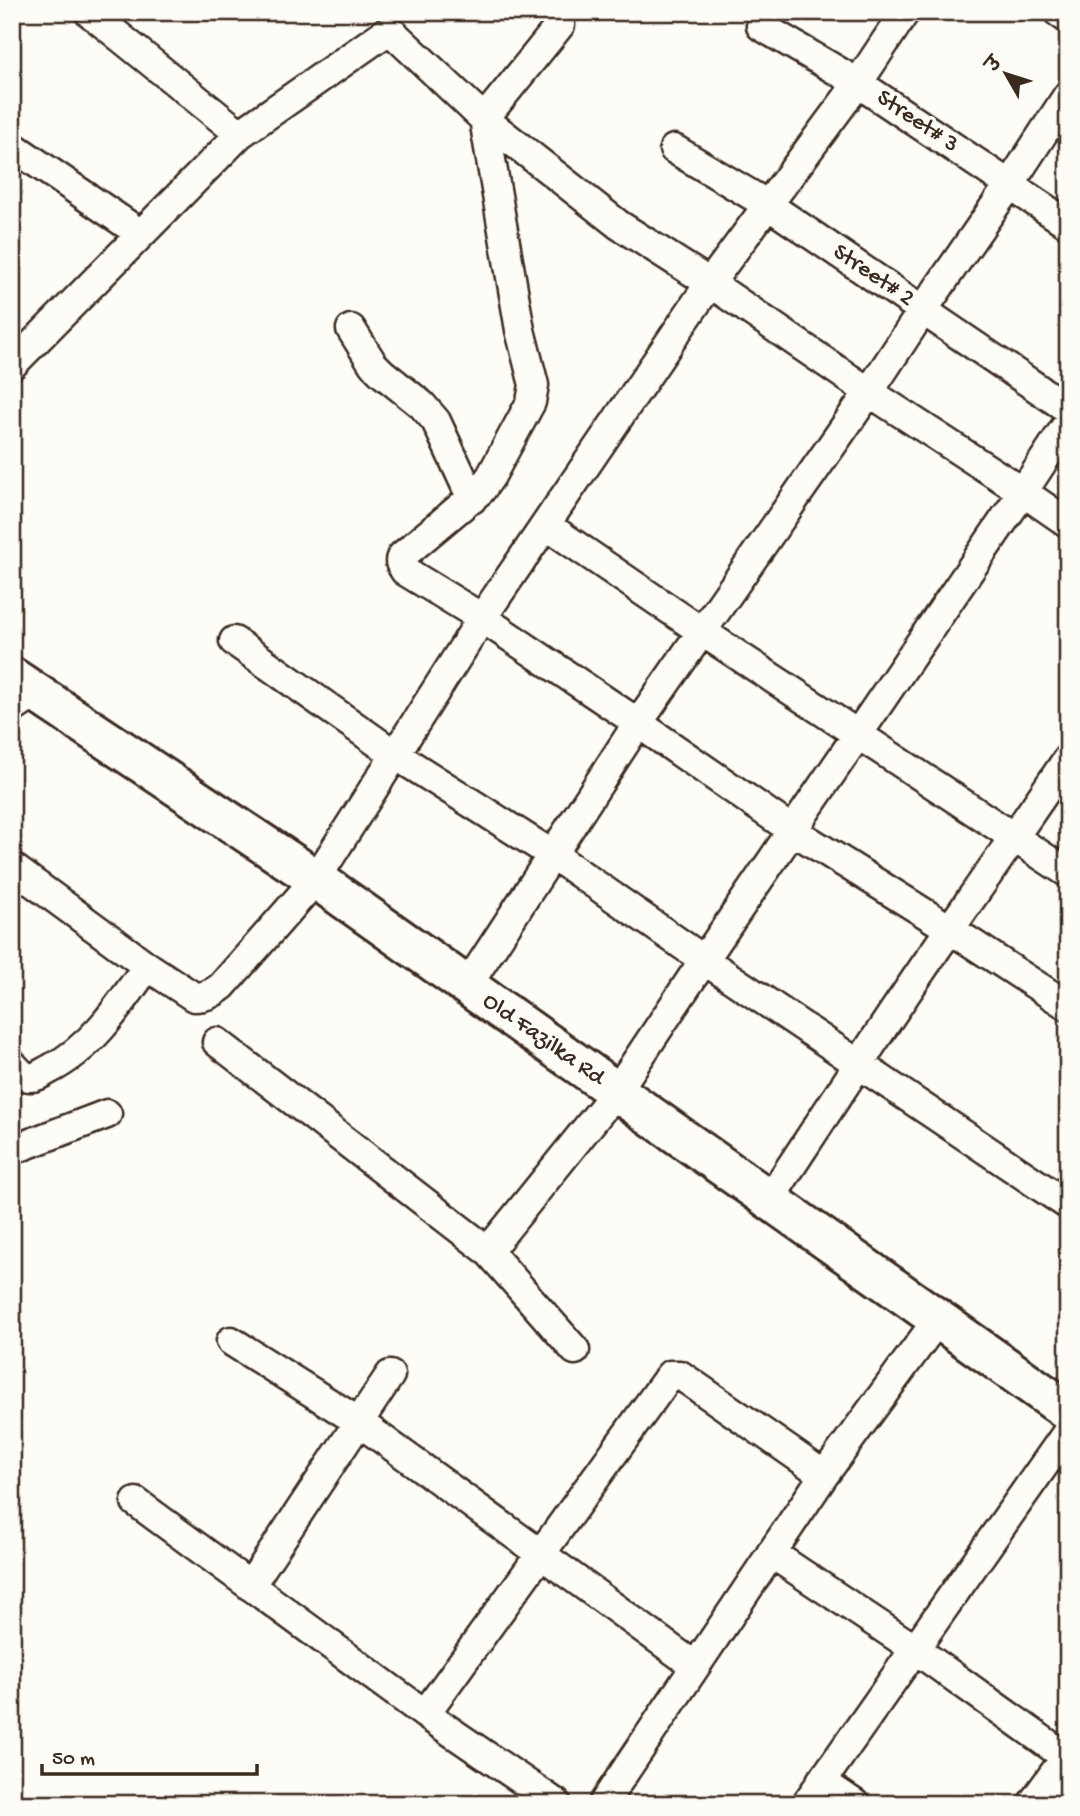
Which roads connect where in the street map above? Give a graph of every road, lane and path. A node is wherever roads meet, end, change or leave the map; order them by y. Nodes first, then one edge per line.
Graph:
1 (89, 12) edge
2 (905, 12) edge
3 (1058, 12) edge
4 (1068, 19) edge
5 (560, 25) dead end
6 (761, 26) dead end
7 (858, 83) junction
8 (1068, 95) edge
9 (484, 119) junction
10 (240, 134) junction
11 (12, 146) edge
12 (674, 149) dead end
13 (1010, 184) junction
14 (768, 205) junction
15 (1068, 224) edge
16 (141, 234) junction
17 (710, 283) junction
18 (923, 310) junction
19 (351, 329) dead end
20 (23, 335) edge
21 (12, 365) edge
22 (869, 392) junction
23 (1068, 409) edge
24 (1068, 423) edge
25 (1023, 492) junction
26 (472, 499) junction
27 (1068, 523) edge
28 (546, 524) junction
29 (482, 618) junction
30 (702, 631) junction
31 (234, 640) dead end
32 (20, 693) edge
33 (638, 723) junction
34 (858, 734) junction
35 (394, 754) junction
36 (1068, 758) edge
37 (792, 830) junction
38 (1015, 838) junction
39 (553, 855) junction
40 (12, 867) edge
41 (1068, 873) edge
42 (316, 879) junction
43 (950, 929) junction
44 (704, 960) junction
45 (147, 966) junction
46 (467, 986) junction
47 (1068, 1006) edge
48 (217, 1042) dead end
49 (12, 1064) edge
50 (858, 1064) junction
51 (616, 1092) junction
52 (107, 1114) dead end
53 (12, 1150) edge
54 (769, 1200) junction
55 (1068, 1205) edge
56 (488, 1251) junction
57 (938, 1320) junction
58 (230, 1341) dead end
59 (575, 1350) dead end
60 (390, 1375) dead end
61 (1068, 1411) edge
62 (359, 1422) junction
63 (1068, 1431) edge
64 (824, 1475) junction
65 (136, 1502) dead end
66 (541, 1553) junction
67 (771, 1553) junction
68 (250, 1586) junction
69 (915, 1649) junction
70 (695, 1666) junction
71 (425, 1714) junction
72 (1067, 1756) edge
73 (814, 1793) edge
74 (557, 1804) edge
75 (603, 1804) edge
76 (855, 1804) edge
77 (1032, 1804) edge

1 - 10 street
2 - 7 street
3 - 4 street
5 - 9 street
6 - 7 street, Street# 3
7 - 13 street, Street# 3
7 - 14 street
8 - 13 street
9 - 10 street
9 - 17 street
9 - 26 street
10 - 16 street
11 - 16 street
12 - 14 street, Street# 2
13 - 15 street, Street# 3
13 - 18 street
14 - 17 street
14 - 18 street, Street# 2
16 - 20 street
17 - 22 street
17 - 28 street
18 - 22 street
18 - 23 street, Street# 2
19 - 26 street
20 - 21 street
22 - 25 street
22 - 30 street
24 - 25 street
25 - 27 street
25 - 34 street
26 - 29 street
28 - 29 street
28 - 30 street
29 - 33 street
29 - 35 street
30 - 33 street
30 - 34 street
31 - 35 street
32 - 42 main road, Old Fazilka Rd
33 - 37 street
33 - 39 street
34 - 37 street
34 - 38 street
35 - 39 street
35 - 42 street
36 - 38 street
37 - 43 street
37 - 44 street
38 - 41 street
38 - 43 street
39 - 44 street
39 - 46 street
40 - 45 street
42 - 45 street
42 - 46 main road, Old Fazilka Rd
43 - 47 street
43 - 50 street
44 - 50 street
44 - 51 street
45 - 49 street
46 - 51 main road, Old Fazilka Rd
48 - 56 street
50 - 54 street
50 - 55 street
51 - 54 main road, Old Fazilka Rd
51 - 56 street
52 - 53 street
54 - 57 main road, Old Fazilka Rd
56 - 59 street
57 - 61 main road, Old Fazilka Rd
57 - 64 street
58 - 62 street
60 - 62 street
62 - 66 street
62 - 68 street
63 - 69 street
64 - 66 street
64 - 67 street
65 - 68 street
66 - 70 street
66 - 71 street
67 - 69 street
67 - 70 street
68 - 71 street
69 - 72 street
69 - 73 street
70 - 75 street
71 - 74 street
72 - 77 street
73 - 76 street

